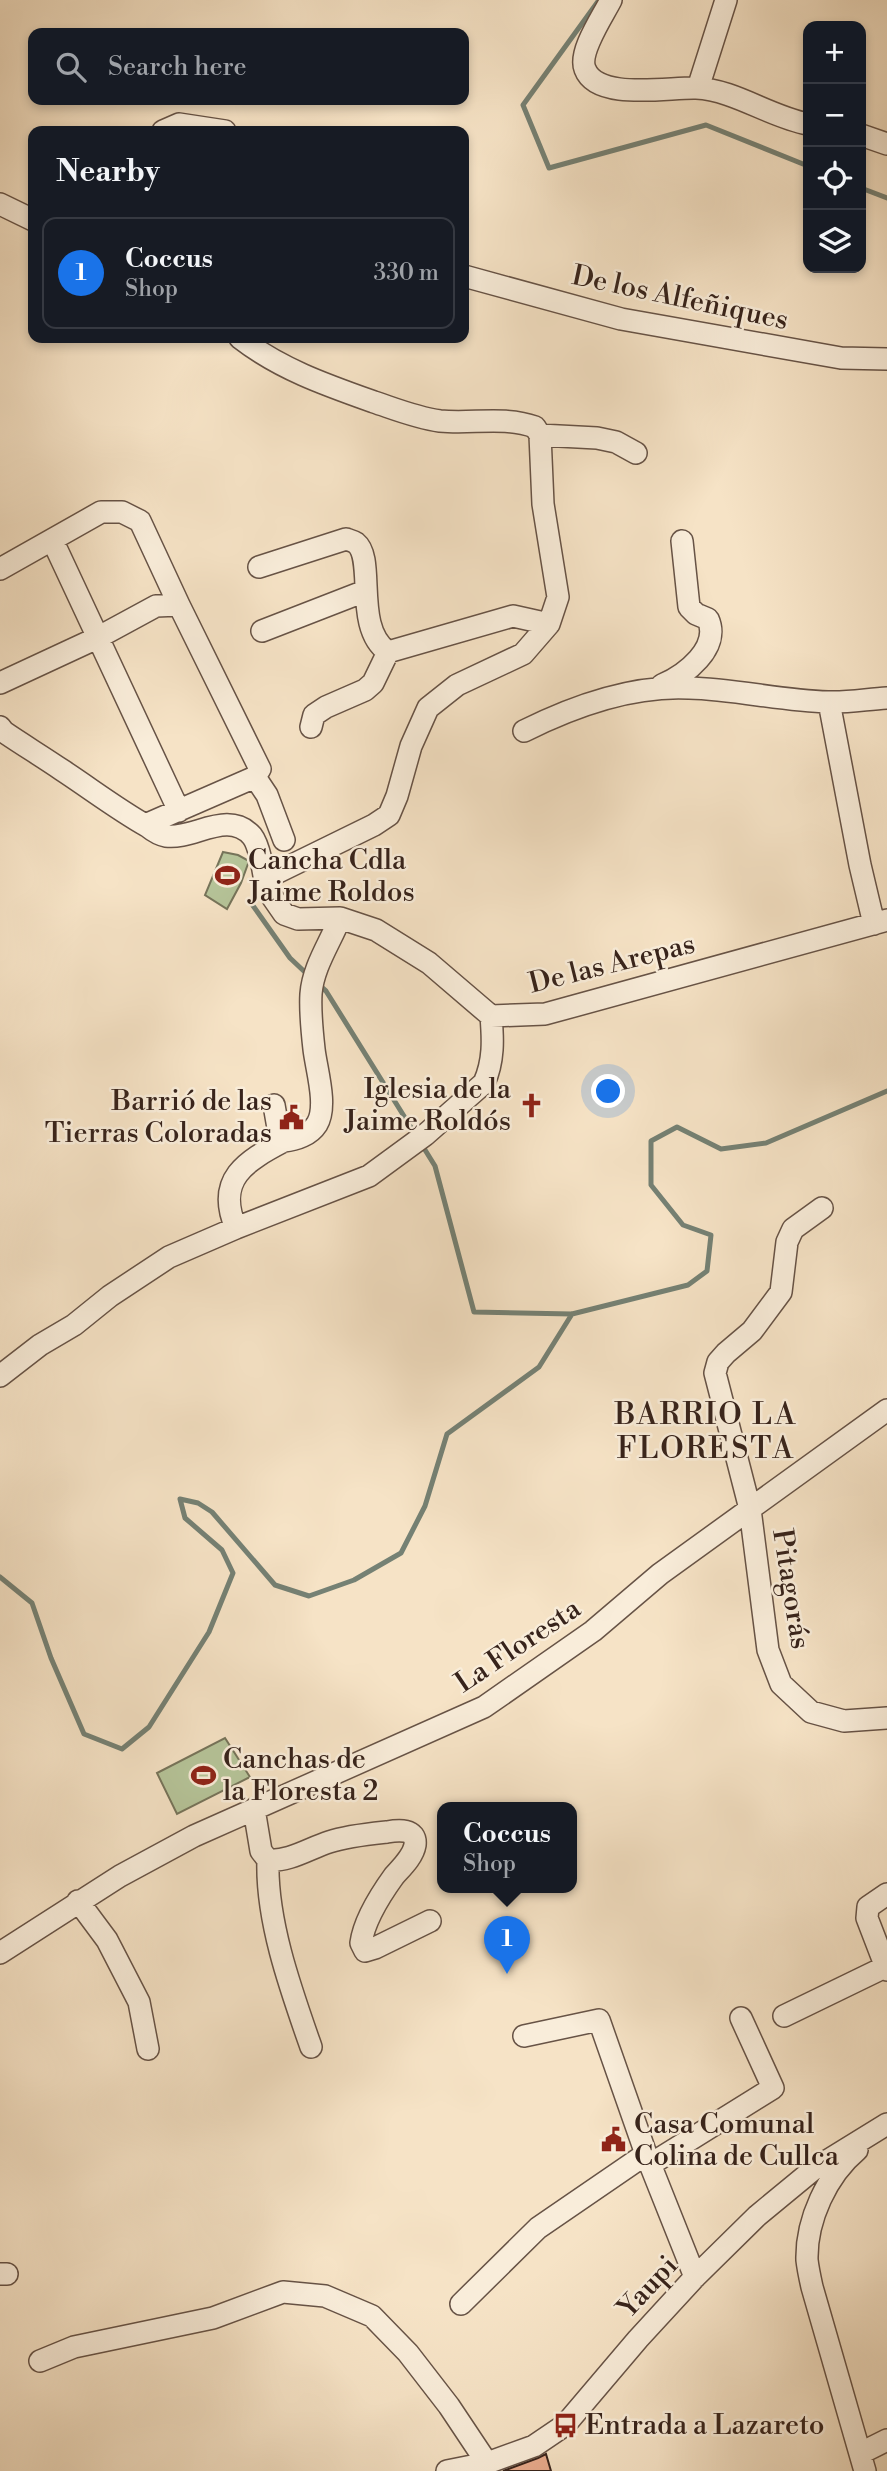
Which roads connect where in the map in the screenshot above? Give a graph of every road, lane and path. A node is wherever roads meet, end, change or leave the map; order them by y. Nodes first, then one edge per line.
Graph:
1 (611, 0) edge
2 (726, 0) edge
3 (698, 88) junction
4 (803, 123) edge
5 (174, 126) edge
6 (192, 126) edge
7 (866, 137) edge
8 (887, 144) edge
9 (0, 204) edge
10 (28, 218) edge
11 (469, 276) edge
12 (246, 343) edge
13 (887, 359) edge
14 (540, 435) junction
15 (636, 453) dead end
16 (682, 541) dead end
17 (57, 550) dead end
18 (259, 567) dead end
19 (0, 569) edge
20 (365, 591) junction
21 (179, 606) junction
22 (549, 624) junction
23 (262, 631) dead end
24 (97, 638) junction
25 (388, 652) junction
26 (0, 683) edge
27 (654, 689) junction
28 (887, 698) edge
29 (829, 702) junction
30 (311, 726) dead end
31 (0, 727) edge
32 (524, 731) dead end
33 (255, 777) junction
34 (180, 811) junction
35 (145, 825) junction
36 (284, 840) dead end
37 (266, 888) junction
38 (340, 918) junction
39 (881, 922) edge
40 (491, 1016) junction
41 (274, 1105) dead end
42 (285, 1142) junction
43 (822, 1208) dead end
44 (236, 1228) junction
45 (0, 1376) edge
46 (887, 1410) edge
47 (750, 1509) junction
48 (887, 1718) edge
49 (254, 1809) junction
50 (268, 1860) junction
51 (887, 1894) edge
52 (78, 1901) junction
53 (430, 1921) dead end
54 (0, 1953) edge
55 (886, 1969) edge
56 (784, 2016) dead end
57 (741, 2018) dead end
58 (524, 2036) dead end
59 (311, 2048) dead end
60 (148, 2049) dead end
61 (887, 2124) edge
62 (649, 2159) junction
63 (695, 2277) junction
64 (461, 2304) dead end
65 (40, 2361) dead end
66 (887, 2440) edge
67 (863, 2462) edge
68 (487, 2463) junction
69 (447, 2471) edge

1 - 3 street
2 - 3 street
3 - 4 street
5 - 6 street
7 - 8 street
9 - 10 street
11 - 13 street, De los Alfeñiques
12 - 14 street
14 - 15 street
14 - 22 street
16 - 27 street
17 - 24 street
18 - 20 street
19 - 21 street
20 - 23 street
20 - 25 street
21 - 24 street
21 - 33 street
22 - 25 street
22 - 37 street
24 - 26 street
24 - 34 street
25 - 30 street
27 - 29 street
27 - 32 street
28 - 29 street
29 - 39 street
31 - 35 street
33 - 34 street
33 - 36 street
34 - 35 street
35 - 37 street
37 - 38 street
38 - 40 street
38 - 42 street
39 - 40 street, De las Arepas
40 - 44 street
41 - 42 street
42 - 44 street
43 - 47 street, Pitagorás
44 - 45 street
46 - 47 street, La Floresta
47 - 48 street, Pitagorás
47 - 49 street, La Floresta
49 - 50 street
49 - 52 street, La Floresta
50 - 53 street
50 - 59 street
51 - 55 street
52 - 54 street, La Floresta
52 - 60 street
55 - 56 street
57 - 62 street
58 - 62 street
61 - 63 street, Yaupi
61 - 67 street
62 - 63 street
62 - 64 street
63 - 68 street, Yaupi
65 - 68 street
66 - 67 street
68 - 69 street, Yaupi

